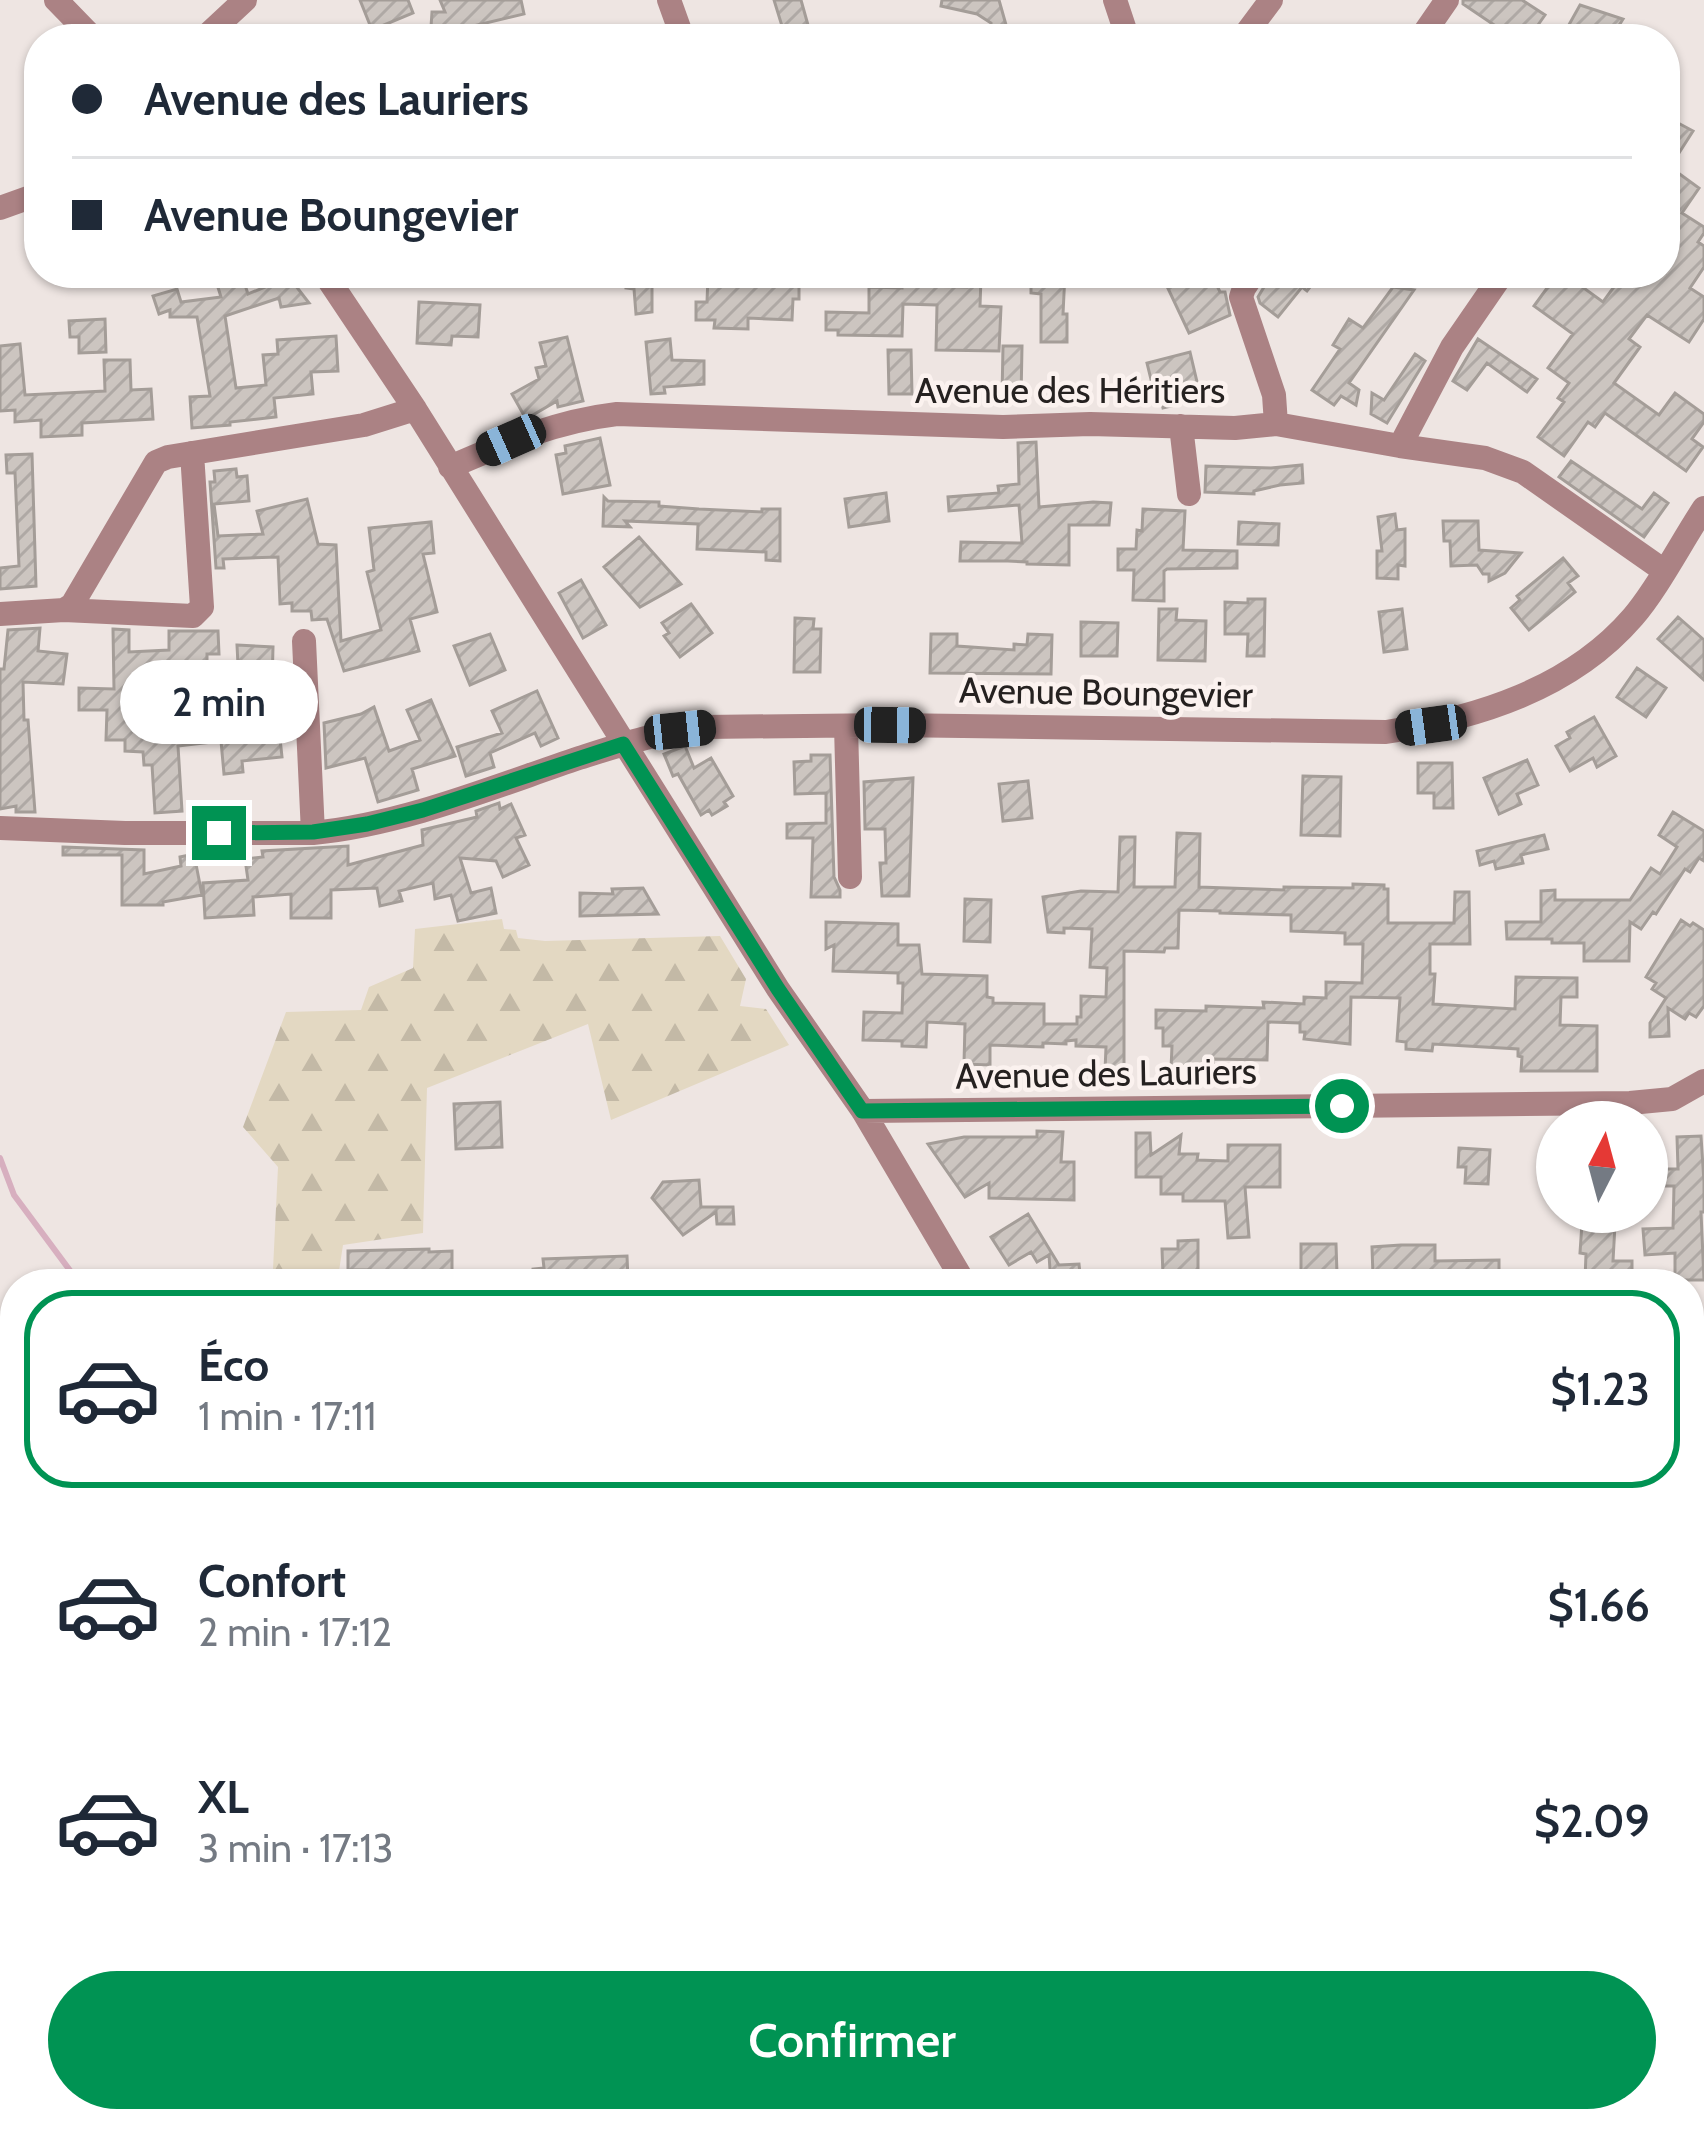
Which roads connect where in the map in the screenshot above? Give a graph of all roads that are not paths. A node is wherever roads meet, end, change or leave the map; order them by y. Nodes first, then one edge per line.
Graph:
1 (56, 0) edge
2 (244, 0) edge
3 (79, 24) edge
4 (219, 24) edge
5 (333, 288) edge
6 (1244, 288) edge
7 (1493, 288) edge
8 (415, 409) junction
9 (1276, 424) junction
10 (1181, 426) junction
11 (1400, 446) junction
12 (192, 453) junction
13 (450, 467) junction
14 (1189, 494) dead end
15 (1704, 508) edge
16 (1664, 570) junction
17 (64, 610) junction
18 (0, 614) edge
19 (304, 641) dead end
20 (847, 726) junction
21 (623, 744) junction
22 (0, 827) edge
23 (313, 832) junction
24 (850, 877) dead end
25 (1704, 1081) edge
26 (862, 1111) junction
27 (956, 1269) edge

1 - 3 street
2 - 4 street
5 - 8 street
6 - 9 street
7 - 11 street
8 - 12 street
8 - 13 street
9 - 10 street, Avenue des Héritiers
9 - 11 street, Avenue des Héritiers
10 - 13 street, Avenue des Héritiers
10 - 14 street
11 - 16 street, Avenue des Héritiers
12 - 17 street
12 - 17 street
13 - 21 street
15 - 16 street, Avenue Boungevier
16 - 20 street, Avenue Boungevier
17 - 18 street
19 - 23 street
20 - 21 street, Avenue Boungevier
20 - 24 street
21 - 23 street, Avenue Boungevier
21 - 26 street
22 - 23 street, Avenue Boungevier
25 - 26 street, Avenue des Lauriers
26 - 27 street

